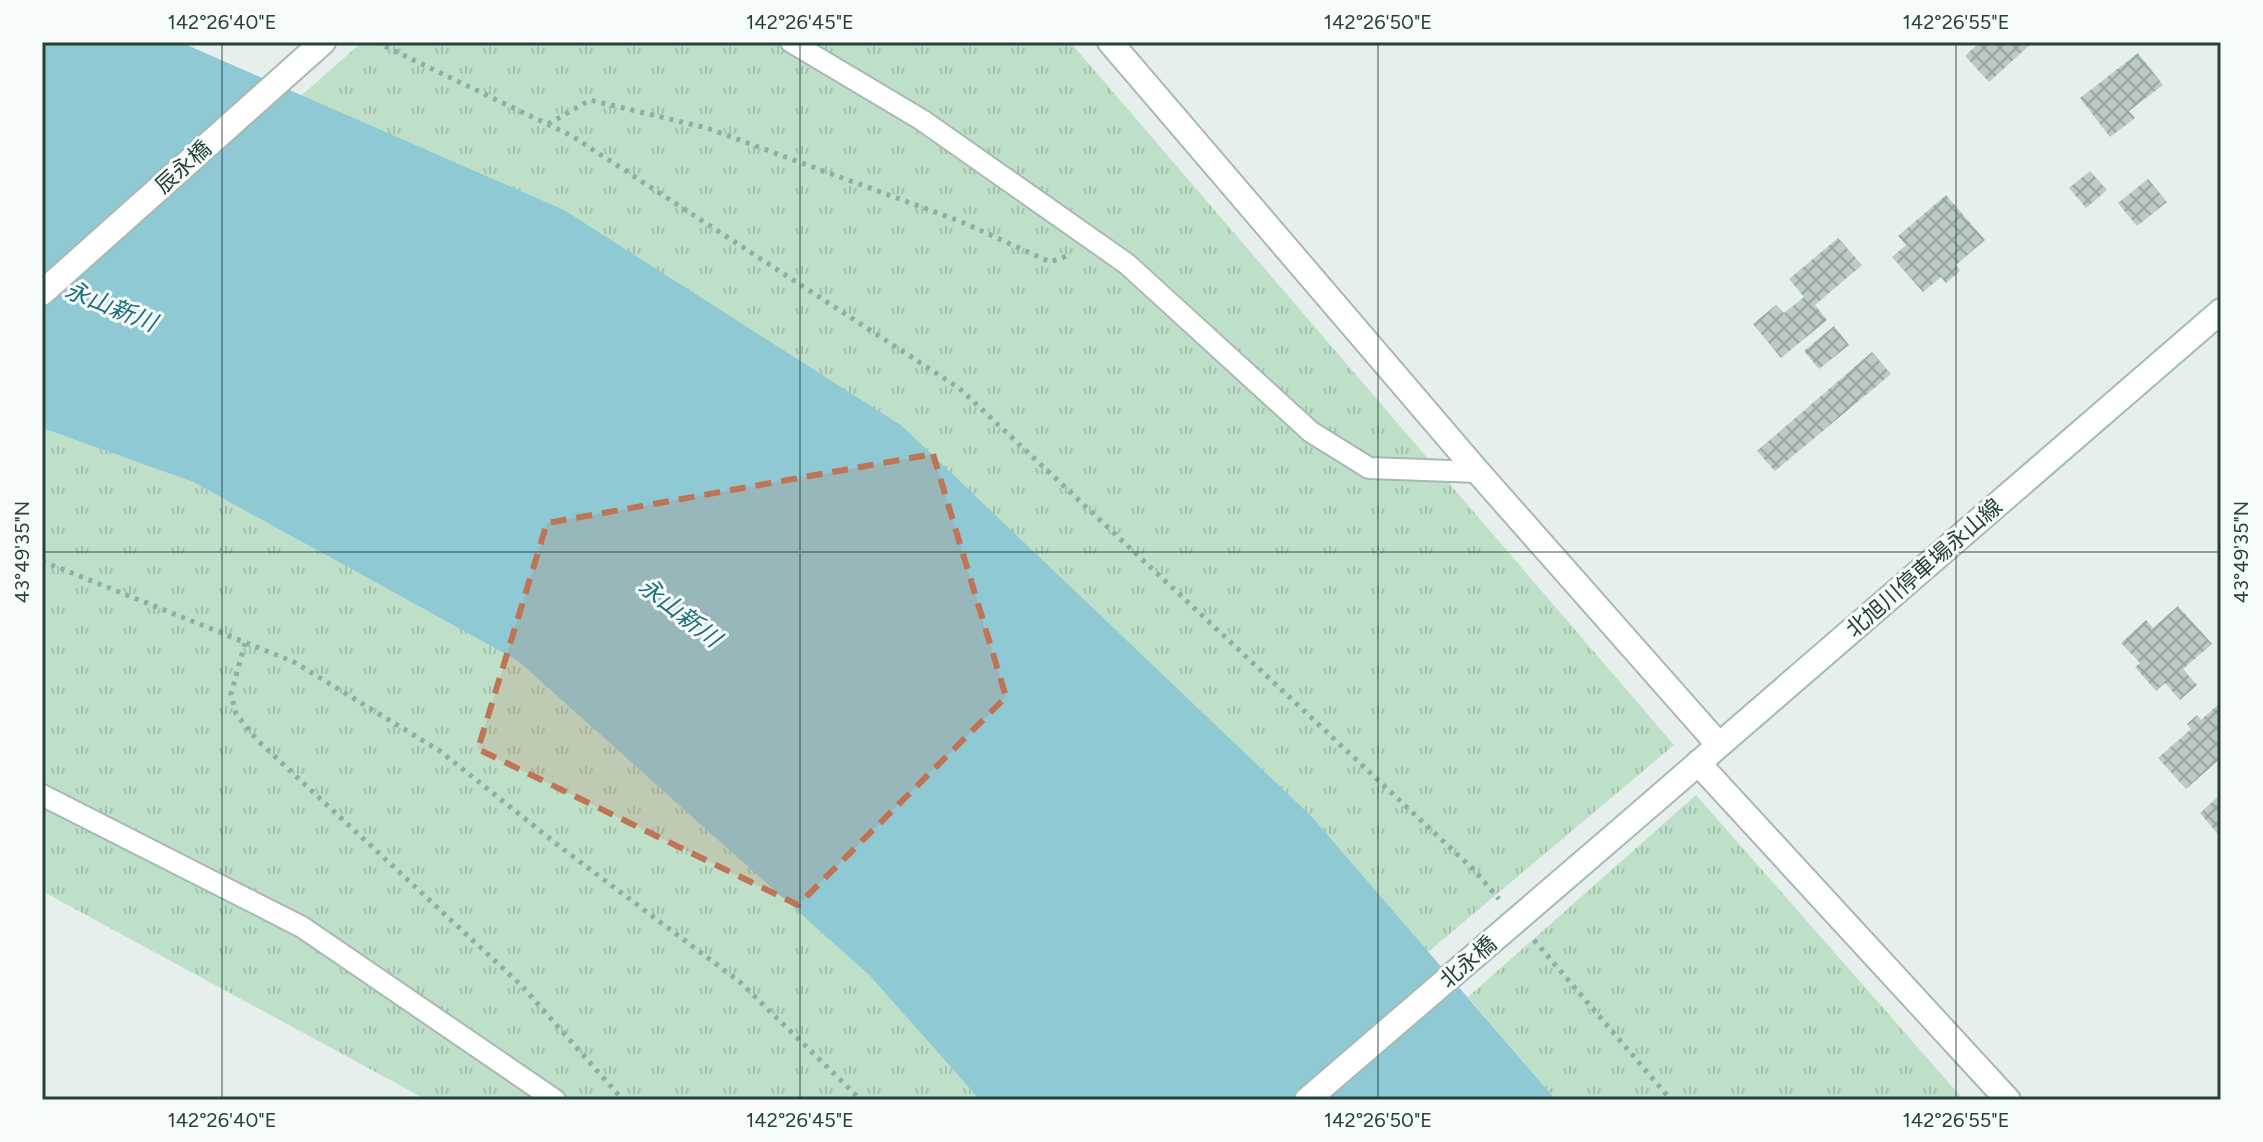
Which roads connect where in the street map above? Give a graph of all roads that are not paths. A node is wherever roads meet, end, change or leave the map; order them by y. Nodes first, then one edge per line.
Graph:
1 (323, 42) edge
2 (791, 42) edge
3 (1110, 42) edge
4 (42, 293) edge
5 (2221, 311) edge
6 (1478, 472) junction
7 (1719, 745) junction
8 (1698, 763) junction
9 (42, 795) edge
10 (1628, 824) joint
11 (555, 1100) edge
12 (1307, 1100) edge
13 (2008, 1100) edge

1 - 4 street, 辰永橋
2 - 6 lane
3 - 6 street
5 - 7 street, 北旭川停車場永山線
6 - 7 street
7 - 8 street, 北旭川停車場永山線
8 - 10 street, 北旭川停車場永山線
8 - 13 street
9 - 11 lane
10 - 12 street, 北永橋, bridge

